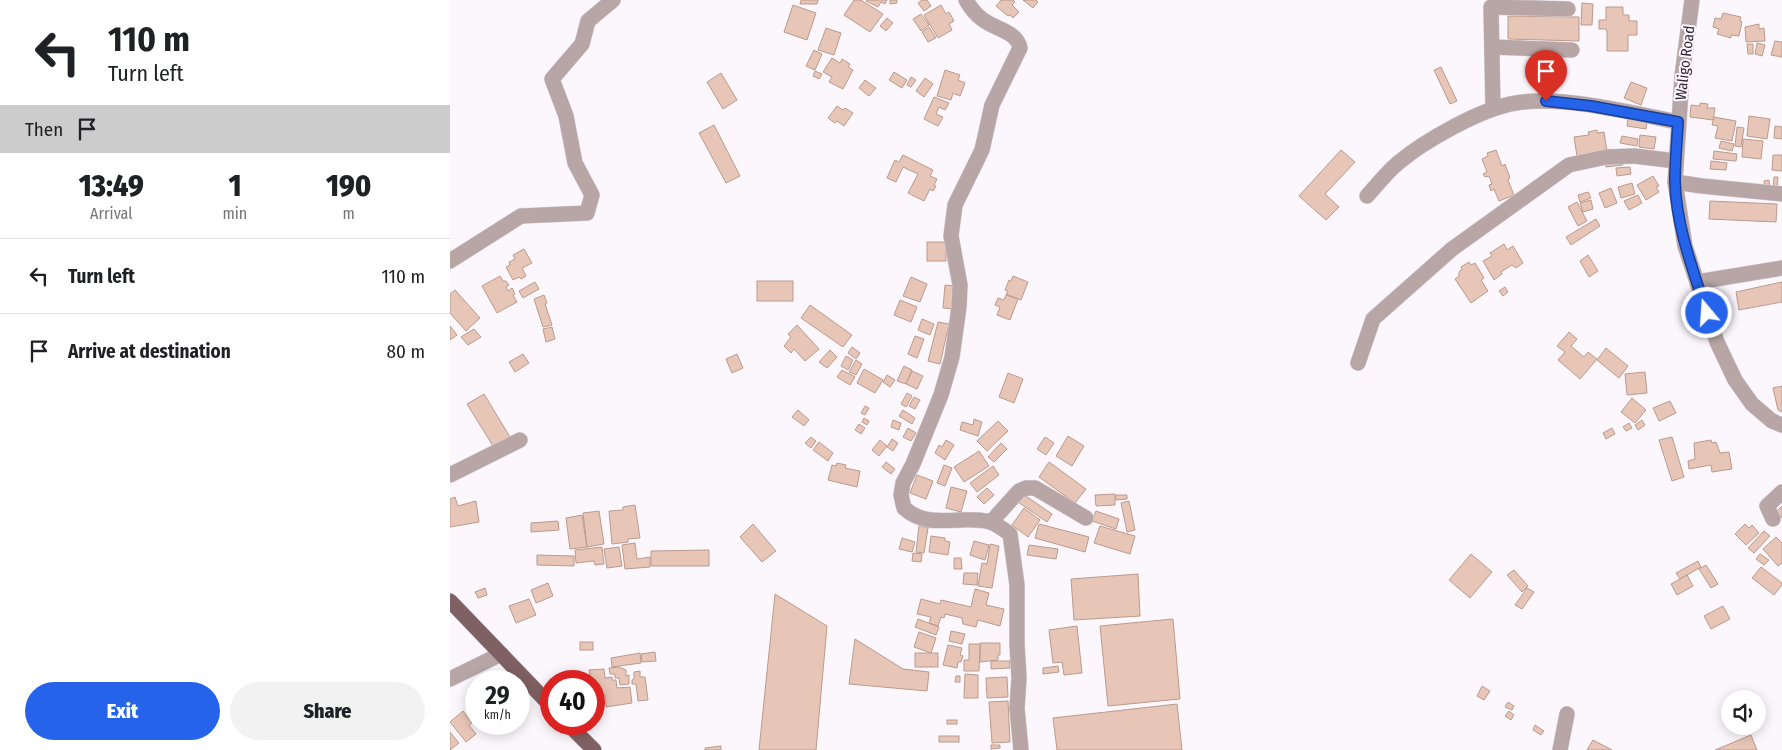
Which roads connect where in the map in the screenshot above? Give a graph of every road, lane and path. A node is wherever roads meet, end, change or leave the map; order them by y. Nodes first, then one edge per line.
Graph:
1 (613, 0) edge
2 (966, 0) edge
3 (1692, 0) edge
4 (1568, 9) dead end
5 (1492, 47) junction
6 (1572, 50) dead end
7 (1493, 109) junction
8 (1678, 122) junction
9 (1676, 161) junction
10 (1675, 182) junction
11 (1782, 194) edge
12 (1367, 196) dead end
13 (450, 262) edge
14 (1782, 268) edge
15 (1697, 282) junction
16 (1358, 364) dead end
17 (1782, 425) edge
18 (520, 440) dead end
19 (450, 475) edge
20 (1782, 492) edge
21 (1086, 518) dead end
22 (1774, 519) dead end
23 (992, 522) junction
24 (450, 601) edge
25 (501, 654) junction
26 (450, 679) edge
27 (540, 695) edge
28 (1567, 714) dead end
29 (579, 735) edge
30 (594, 750) edge
31 (1021, 750) edge
32 (1560, 750) edge

1 - 13 street
2 - 23 street
3 - 8 street, Waligo Road
4 - 5 street
5 - 6 street
5 - 7 street
7 - 8 street
7 - 12 street
8 - 9 street, Waligo Road
9 - 10 street, Waligo Road
9 - 16 street
10 - 11 street
10 - 15 street, Waligo Road
14 - 15 street
15 - 17 street, Waligo Road
18 - 19 street
20 - 22 street
21 - 23 street
23 - 31 street
24 - 25 main road
25 - 26 street
25 - 27 main road
28 - 32 street
29 - 30 main road

